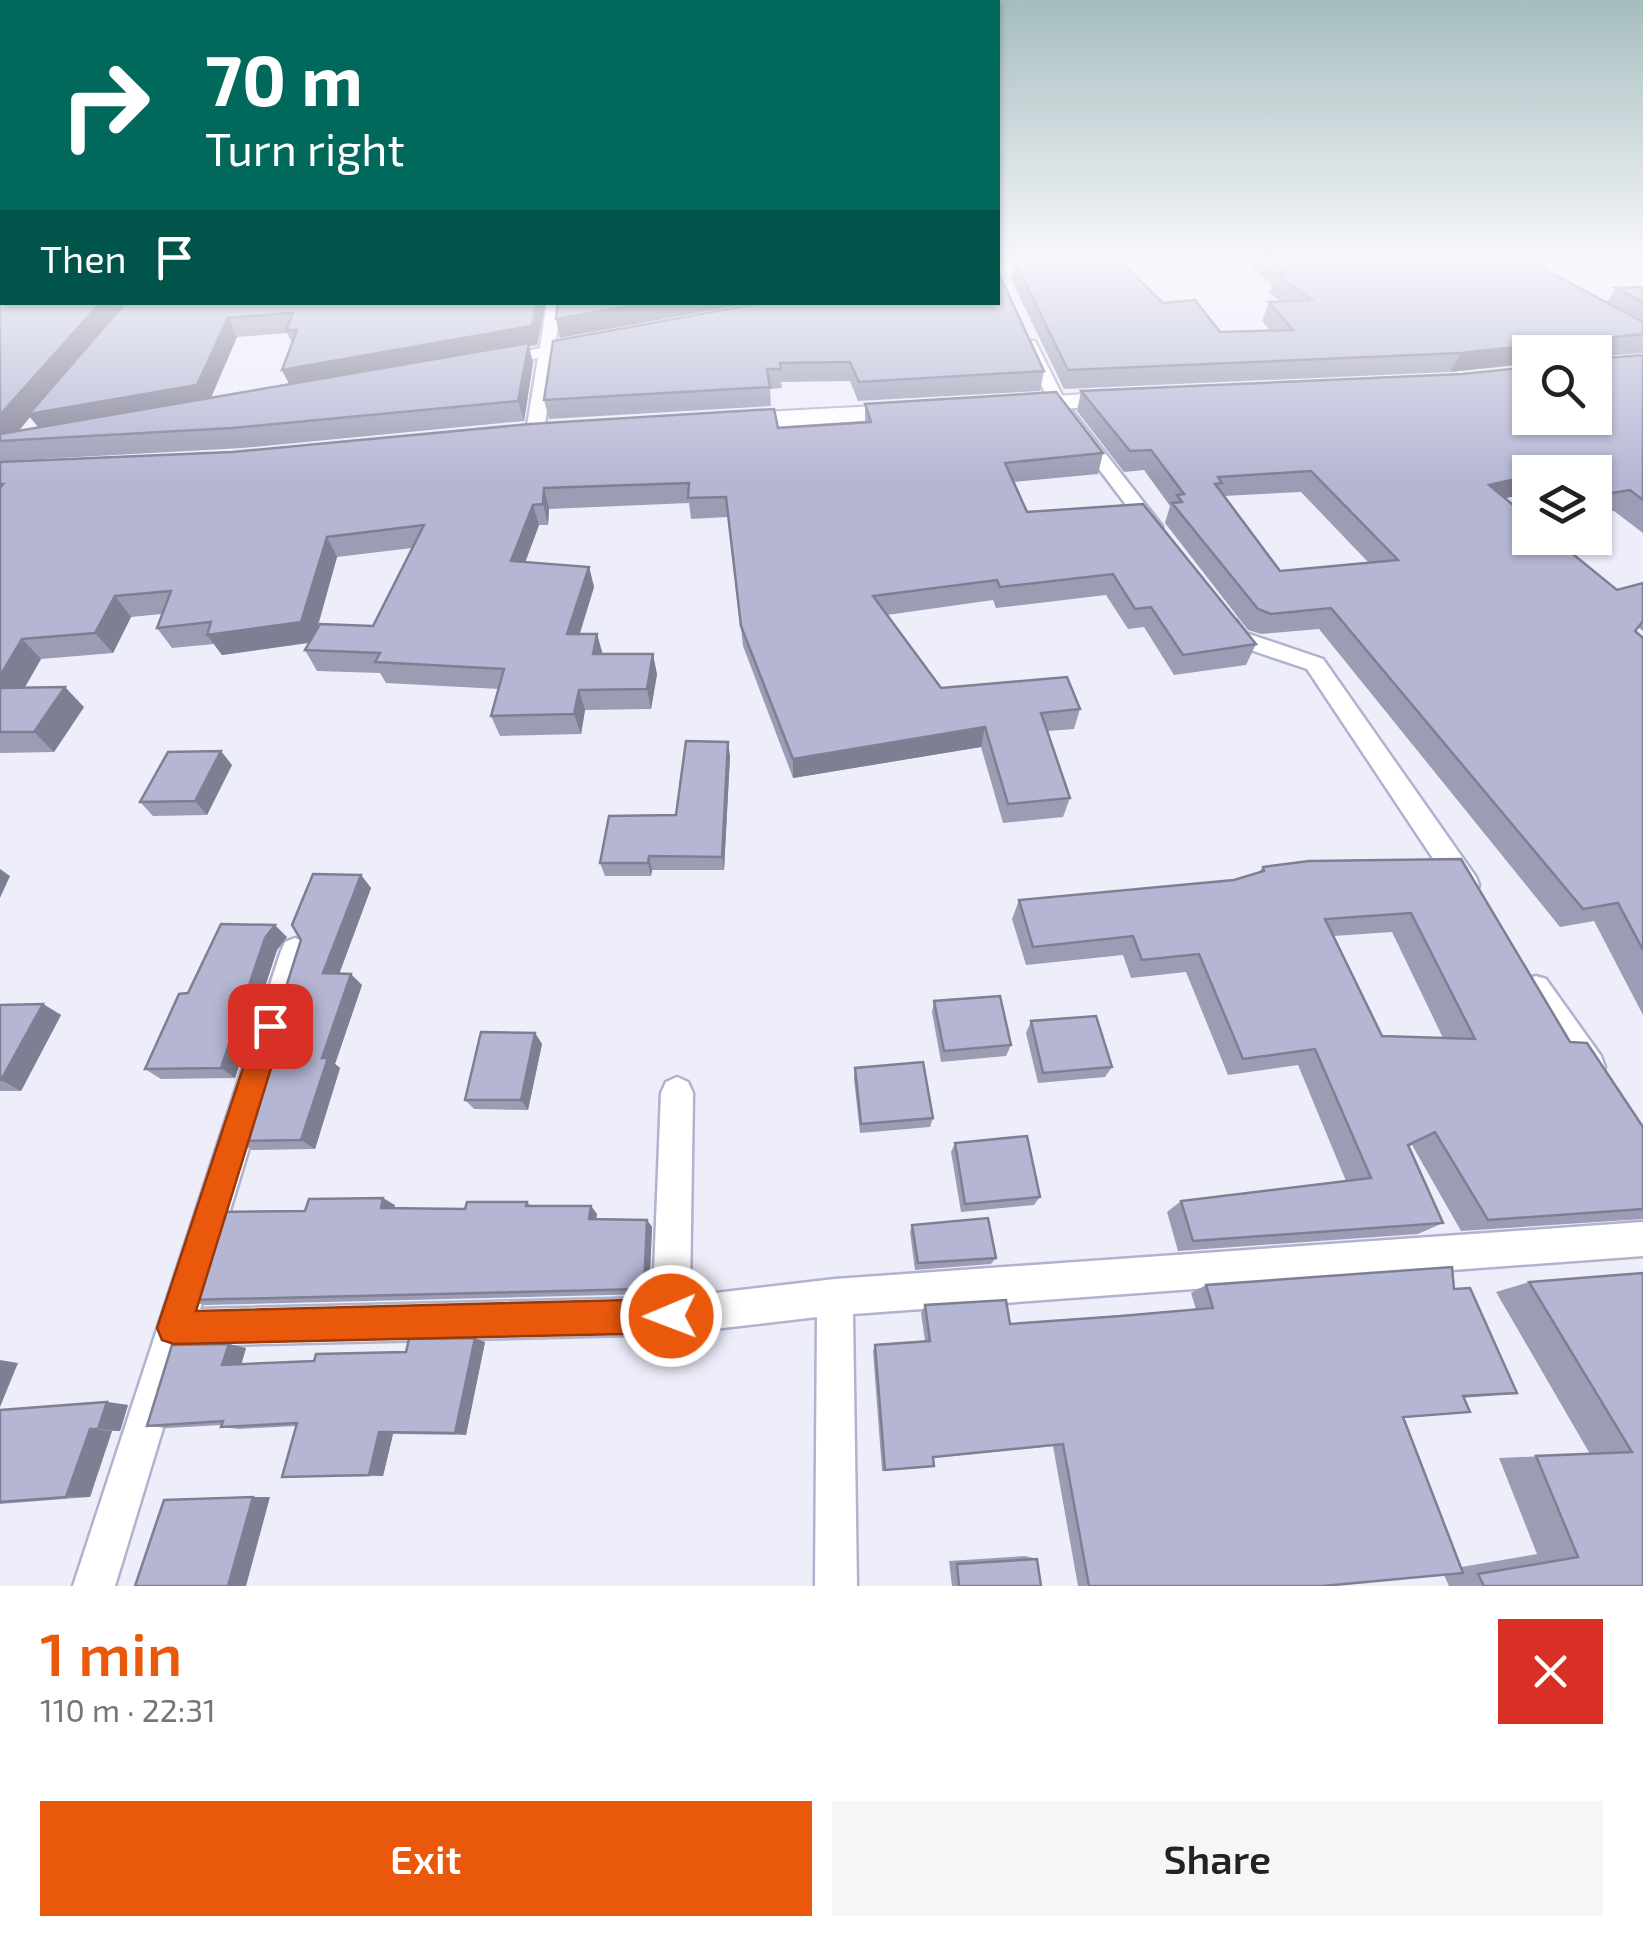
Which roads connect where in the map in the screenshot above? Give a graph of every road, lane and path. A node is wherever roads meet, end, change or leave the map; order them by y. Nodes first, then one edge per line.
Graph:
1 (556, 331) edge
2 (1024, 331) edge
3 (558, 349) junction
4 (473, 364) edge
5 (1148, 397) edge
6 (1058, 404) junction
7 (980, 408) edge
8 (942, 410) edge
9 (690, 424) edge
10 (535, 433) edge
11 (1166, 544) edge
12 (1214, 606) edge
13 (1479, 905) edge
14 (295, 951) edge
15 (1523, 969) edge
16 (1599, 1082) edge
17 (677, 1092) dead end
18 (1643, 1239) edge
19 (835, 1296) junction
20 (671, 1316) junction
21 (174, 1328) junction
22 (94, 1586) edge
23 (836, 1586) edge

1 - 3 street
2 - 6 street
3 - 4 street
3 - 10 street
5 - 6 street
6 - 7 street
6 - 11 street
8 - 9 street
12 - 13 street
14 - 21 street
15 - 16 street
17 - 20 street
18 - 19 street
19 - 20 street
19 - 23 street
20 - 21 street
21 - 22 street

